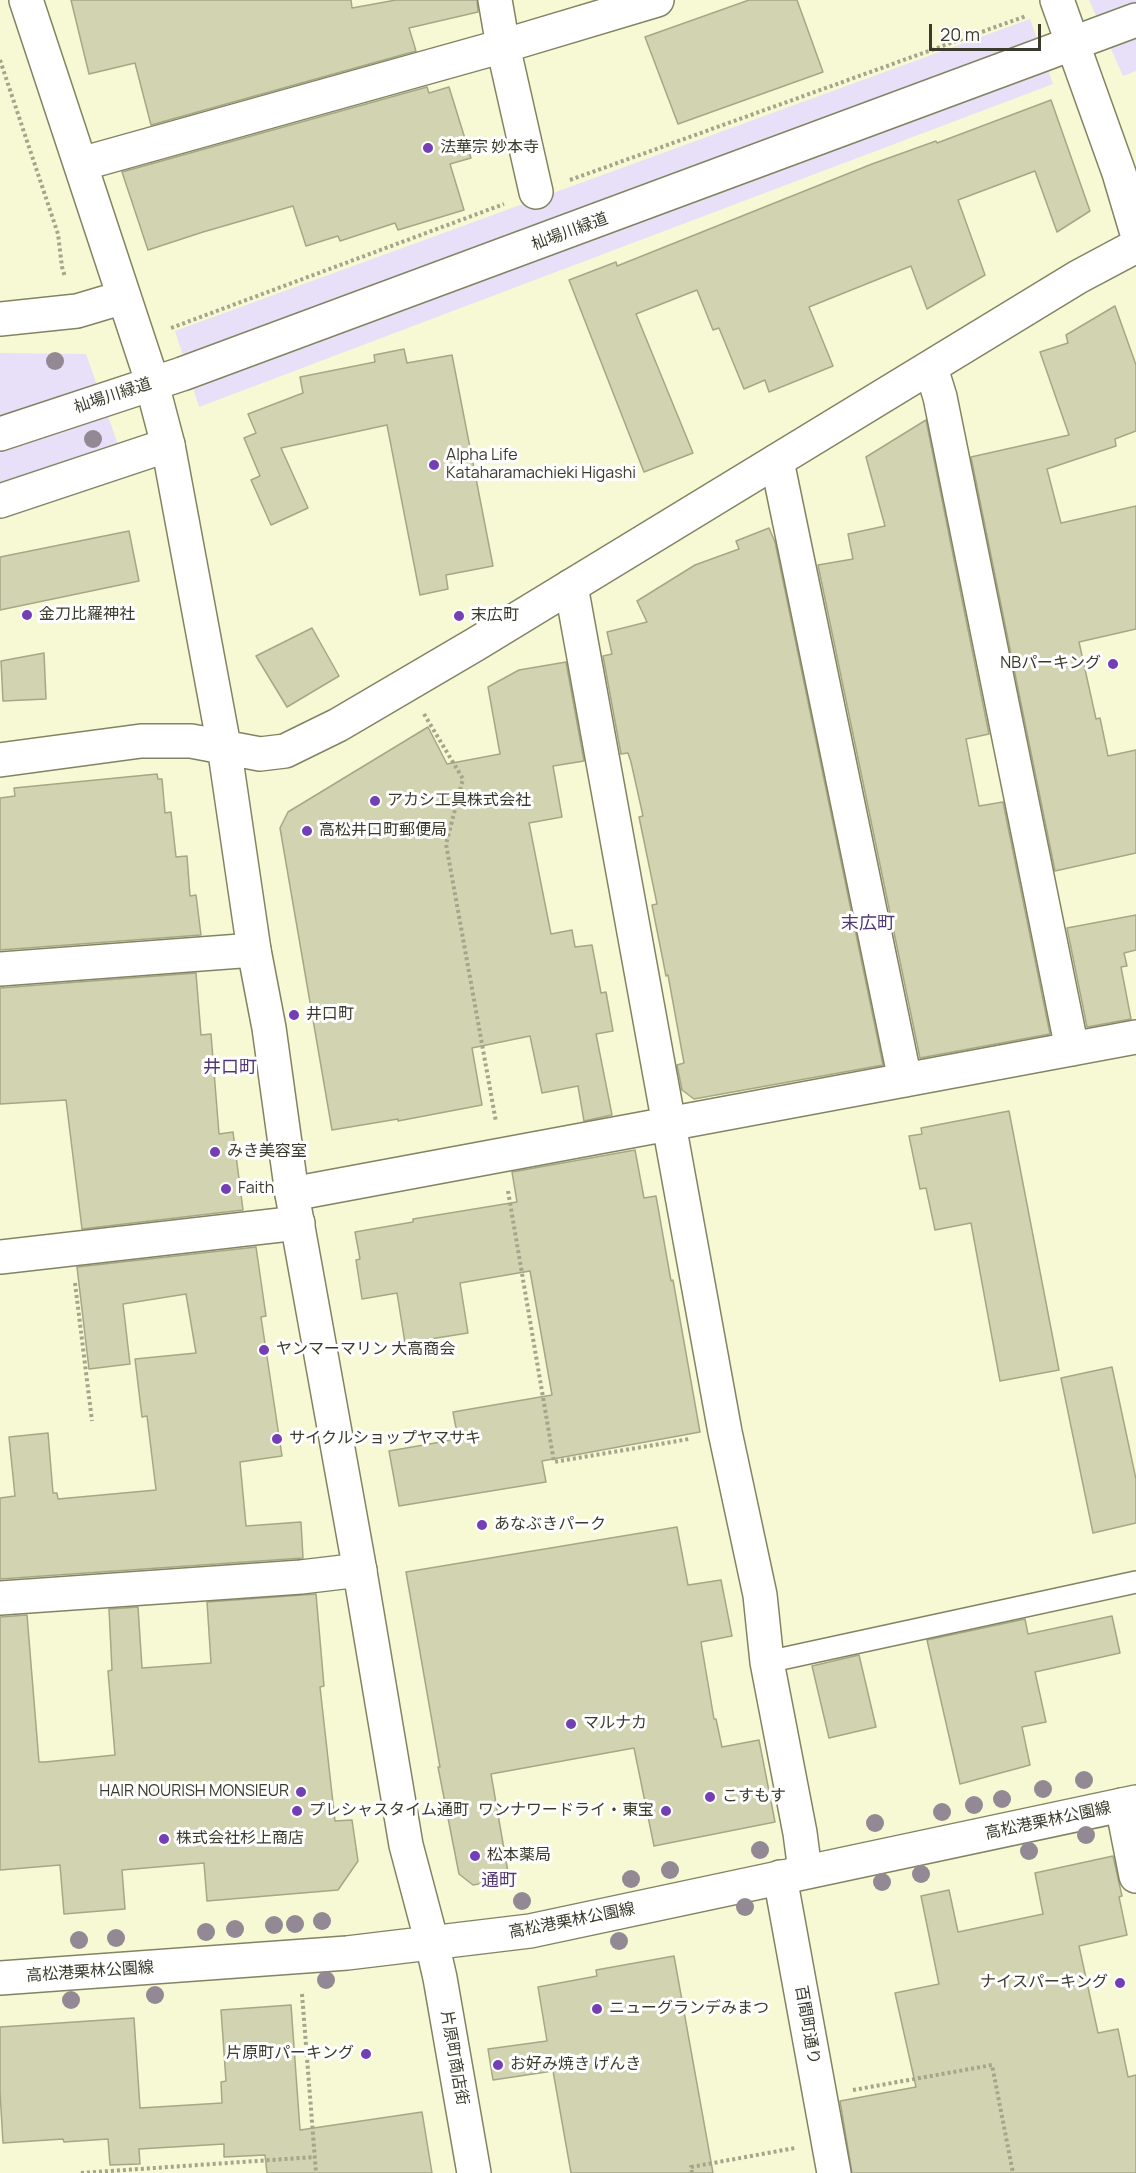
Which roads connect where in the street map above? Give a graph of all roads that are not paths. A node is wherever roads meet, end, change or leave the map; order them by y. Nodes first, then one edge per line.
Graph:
1 (26, 0) edge
2 (495, 0) edge
3 (657, 0) edge
4 (1046, 6) edge
5 (1136, 20) edge
6 (1072, 43) junction
7 (503, 46) junction
8 (81, 164) junction
9 (536, 192) road end
10 (1136, 230) edge
11 (1136, 246) edge
12 (124, 297) junction
13 (0, 319) edge
14 (931, 368) junction
15 (0, 434) edge
16 (168, 445) junction
17 (777, 461) junction
18 (0, 501) edge
19 (571, 586) junction
20 (224, 747) junction
21 (0, 760) edge
22 (254, 950) junction
23 (0, 969) edge
24 (1136, 1037) edge
25 (1072, 1049) junction
26 (905, 1080) junction
27 (669, 1123) junction
28 (295, 1209) junction
29 (0, 1257) edge
30 (360, 1570) junction
31 (1136, 1582) edge
32 (0, 1598) edge
33 (767, 1662) junction
34 (1129, 1804) edge
35 (793, 1874) junction
36 (1136, 1876) edge
37 (432, 1943) junction
38 (0, 1978) edge
39 (474, 2173) edge
40 (834, 2173) edge

1 - 8 street, 片原町商店街
2 - 7 street
3 - 7 street
4 - 6 street
5 - 6 street, 杣場川緑道
6 - 10 street
6 - 15 street, 杣場川緑道
7 - 8 street
7 - 9 street
8 - 12 street, 片原町商店街
11 - 14 street
12 - 13 street
12 - 16 street, 片原町商店街
14 - 17 street
14 - 25 street
16 - 18 street
16 - 20 street, 片原町商店街
17 - 19 street
17 - 26 street
19 - 20 street
19 - 27 street, 百間町通り
20 - 21 street
20 - 22 street, 片原町商店街
22 - 23 street
22 - 28 street, 片原町商店街
24 - 25 street
25 - 26 street
26 - 27 street
27 - 28 street
27 - 33 street, 百間町通り
28 - 29 street
28 - 30 street, 片原町商店街
30 - 32 street
30 - 37 street, 片原町商店街
31 - 33 lane
33 - 35 street, 百間町通り
34 - 35 street, 高松港栗林公園線
34 - 36 street
35 - 37 street, 高松港栗林公園線
35 - 40 street, 百間町通り
37 - 38 street, 高松港栗林公園線
37 - 39 street, 片原町商店街

